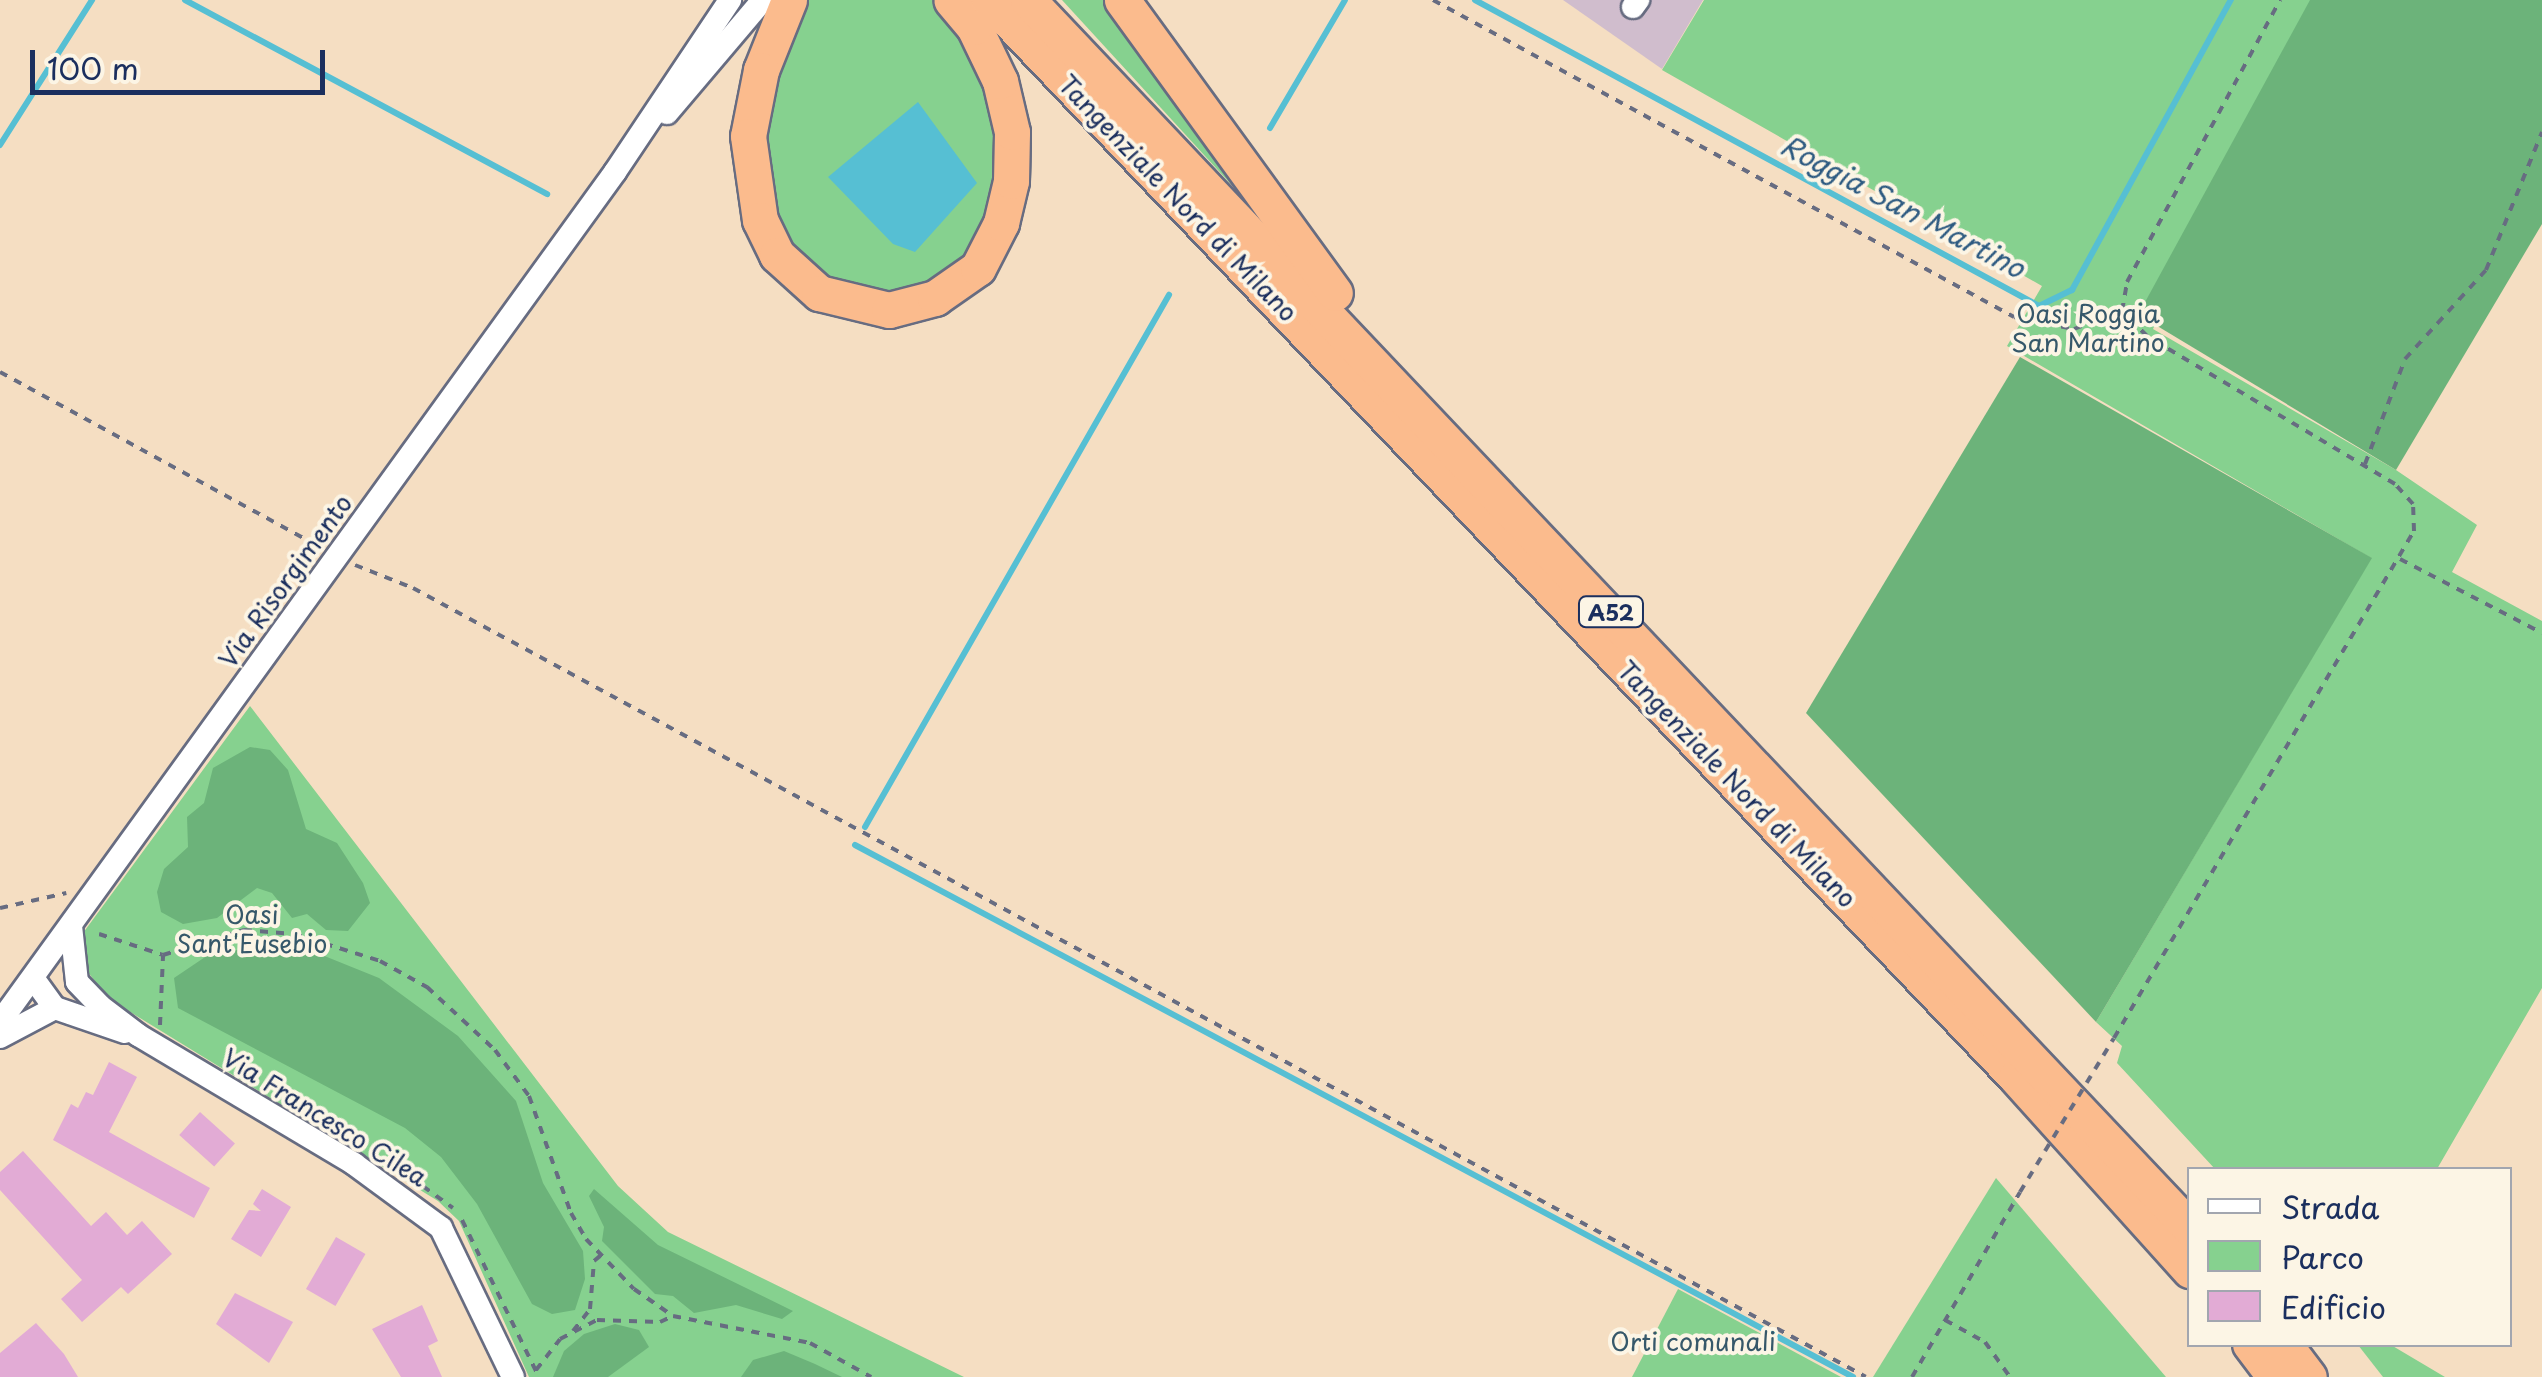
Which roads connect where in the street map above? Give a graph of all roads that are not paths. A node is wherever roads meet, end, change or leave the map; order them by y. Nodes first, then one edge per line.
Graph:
1 (730, 0) edge
2 (764, 0) edge
3 (789, 0) edge
4 (951, 0) edge
5 (989, 0) edge
6 (1028, 0) edge
7 (1122, 0) edge
8 (615, 172) junction
9 (1676, 680) junction
10 (71, 926) junction
11 (35, 975) junction
12 (76, 982) junction
13 (55, 1008) junction
14 (0, 1022) edge
15 (138, 1035) junction
16 (0, 1038) edge
17 (2187, 1225) edge
18 (2187, 1267) edge
19 (2252, 1347) edge
20 (2286, 1347) edge
21 (512, 1377) edge
22 (2275, 1377) edge
23 (2308, 1377) edge

1 - 8 street, Via Risorgimento
2 - 8 street, Via Risorgimento
3 - 4 highway
5 - 18 highway, Tangenziale Nord di Milano / A52
6 - 9 highway, Tangenziale Nord di Milano / A52
7 - 9 highway, A52
8 - 10 street, Via Risorgimento
9 - 17 highway, Tangenziale Nord di Milano / A52
10 - 11 street, Via Risorgimento
10 - 12 street
11 - 12 street, Via Francesco Cilea
11 - 13 street
11 - 14 street, Via Risorgimento
12 - 15 street, Via Francesco Cilea
13 - 15 street, Via Francesco Cilea
13 - 16 street
15 - 21 street, Via Francesco Cilea
19 - 22 highway
20 - 23 highway

